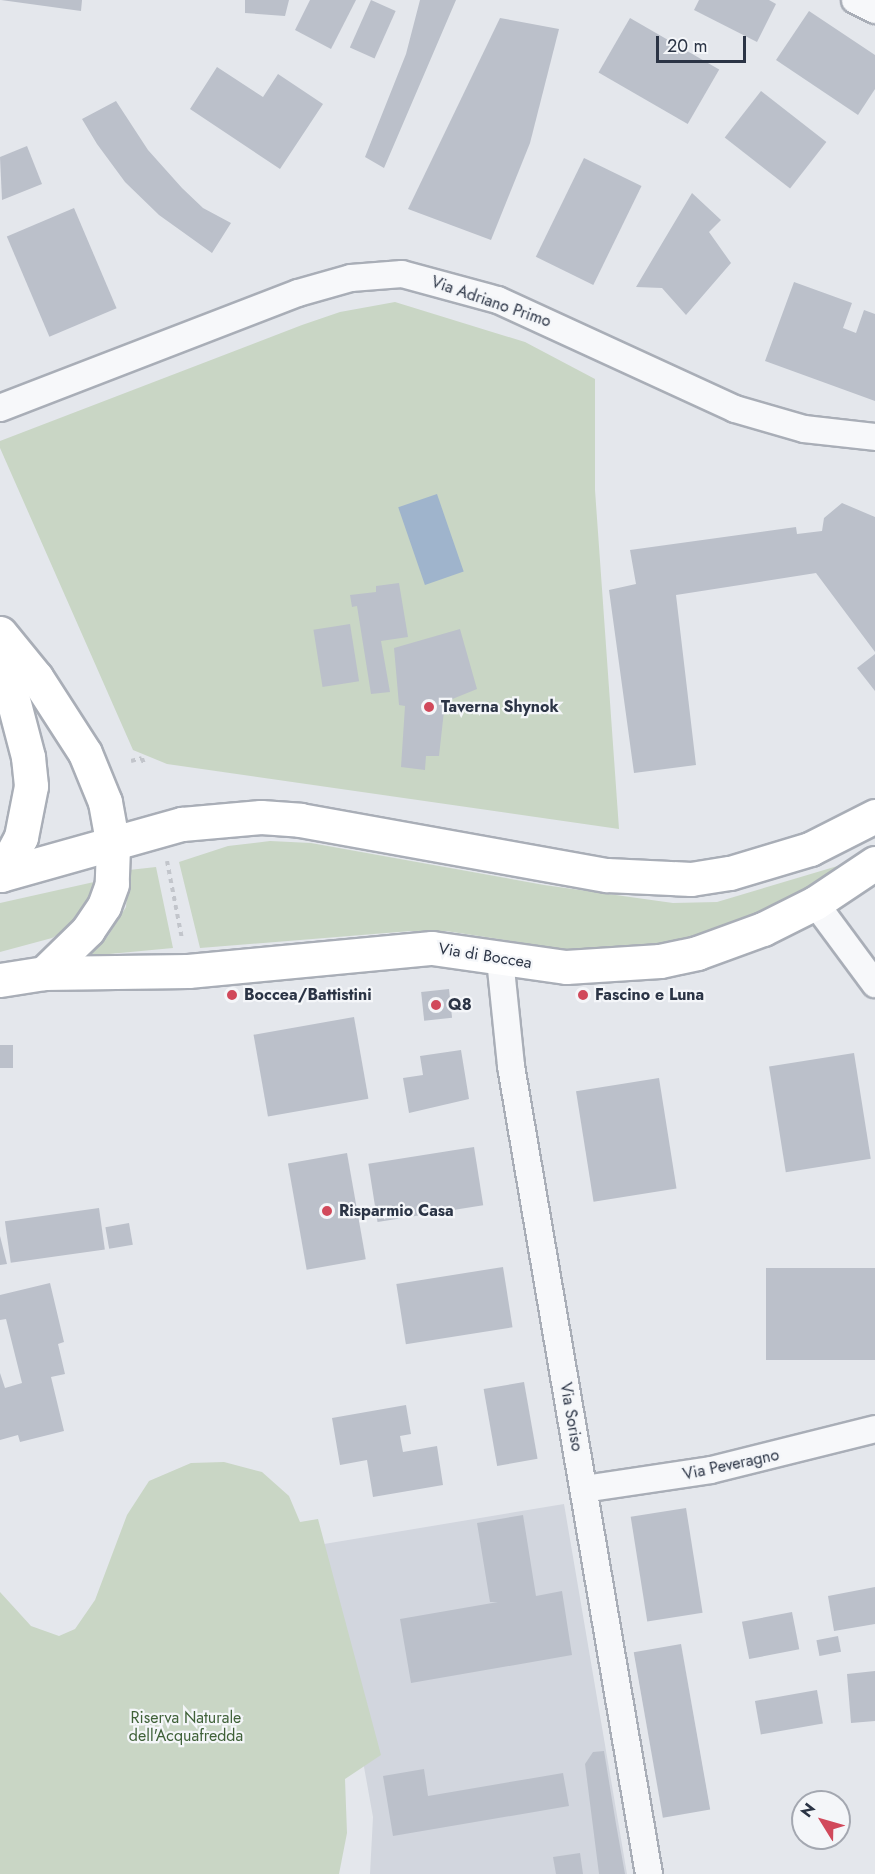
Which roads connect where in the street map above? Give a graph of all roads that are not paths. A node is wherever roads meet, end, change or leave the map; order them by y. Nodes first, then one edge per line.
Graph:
1 (855, 0) edge
2 (875, 10) edge
3 (0, 408) edge
4 (875, 437) edge
5 (0, 633) edge
6 (0, 650) edge
7 (875, 816) edge
8 (113, 846) junction
9 (875, 863) edge
10 (0, 875) edge
11 (814, 903) junction
12 (500, 959) junction
13 (44, 974) junction
14 (0, 980) edge
15 (875, 984) edge
16 (875, 1429) edge
17 (584, 1489) junction
18 (649, 1874) edge

1 - 2 street
3 - 4 street, Via Adriano Primo
5 - 8 main road
6 - 10 main road
7 - 8 main road
8 - 10 main road
8 - 13 main road
9 - 11 main road, Via di Boccea
11 - 12 main road, Via di Boccea
11 - 15 street
12 - 13 main road, Via di Boccea
12 - 17 street, Via Soriso
13 - 14 main road, Via di Boccea
16 - 17 street, Via Peveragno
17 - 18 street, Via Soriso

